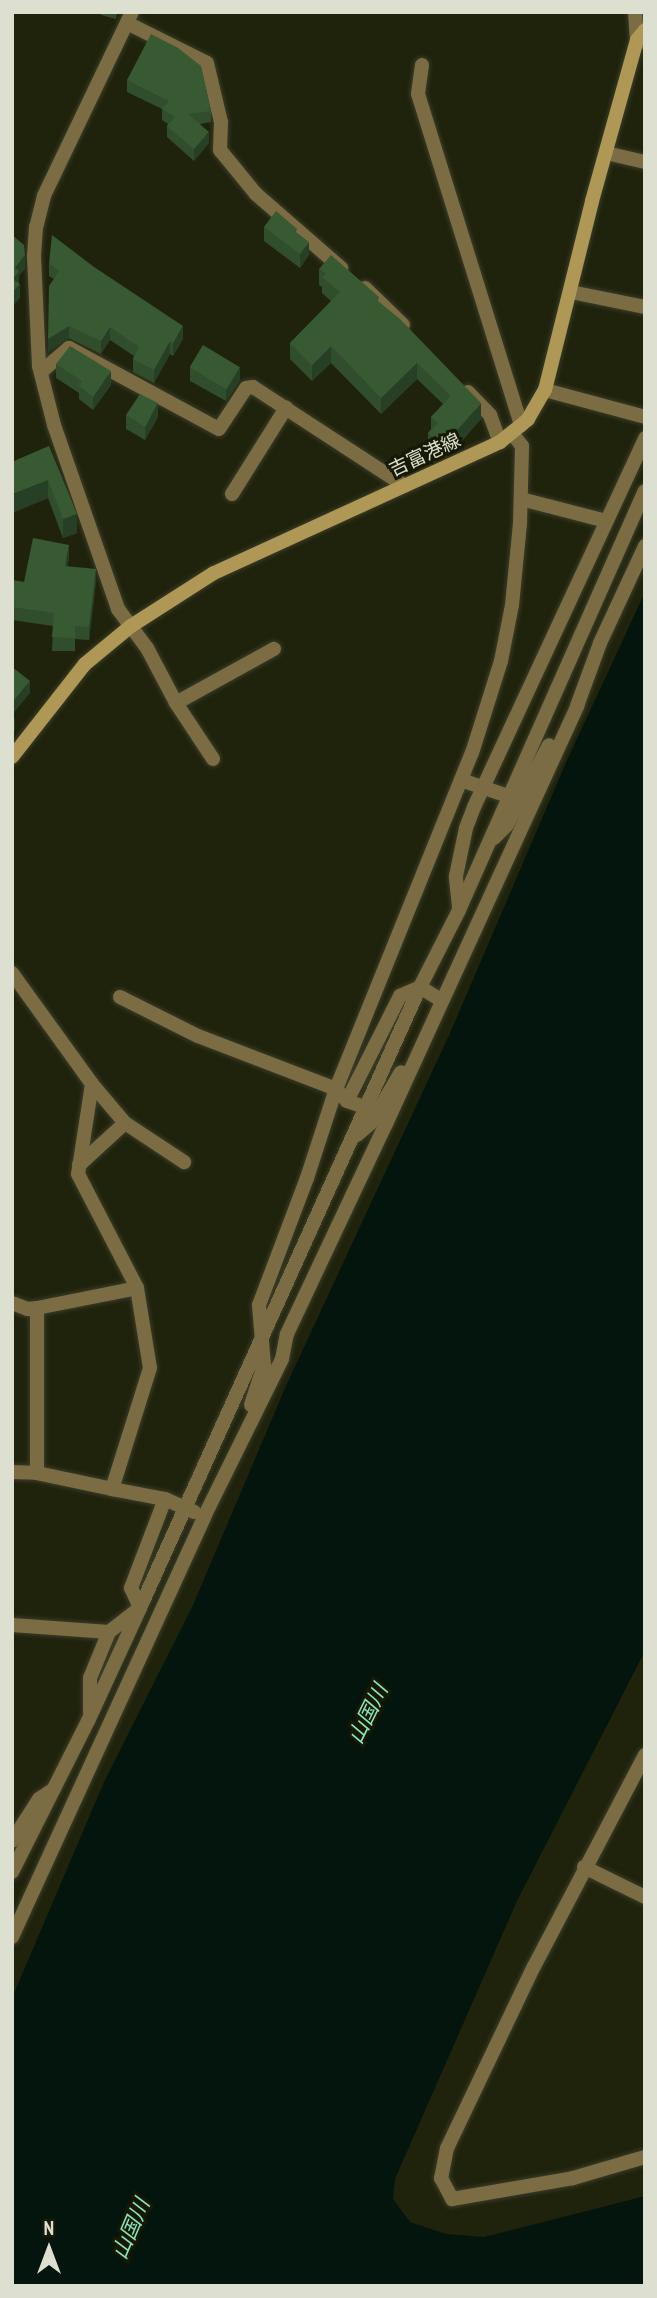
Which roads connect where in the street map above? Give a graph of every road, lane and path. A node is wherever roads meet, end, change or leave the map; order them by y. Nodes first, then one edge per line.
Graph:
1 (635, 12) edge
2 (130, 17) edge
3 (642, 37) edge
4 (422, 65) dead end
5 (606, 153) junction
6 (645, 162) edge
7 (571, 292) junction
8 (645, 307) edge
9 (416, 338) edge
10 (41, 372) junction
11 (453, 376) edge
12 (545, 390) junction
13 (286, 408) junction
14 (645, 417) edge
15 (511, 433) junction
16 (645, 438) edge
17 (405, 486) junction
18 (645, 491) edge
19 (232, 494) dead end
20 (521, 499) junction
21 (606, 522) junction
22 (645, 546) edge
23 (131, 626) junction
24 (579, 636) junction
25 (600, 643) junction
26 (274, 649) dead end
27 (536, 674) junction
28 (558, 680) junction
29 (176, 703) junction
30 (576, 706) junction
31 (12, 757) edge
32 (212, 759) dead end
33 (461, 779) junction
34 (483, 788) junction
35 (508, 796) junction
36 (490, 842) junction
37 (513, 845) junction
38 (459, 910) junction
39 (12, 973) edge
40 (420, 987) junction
41 (120, 997) dead end
42 (439, 1007) junction
43 (92, 1084) junction
44 (336, 1089) junction
45 (347, 1101) junction
46 (367, 1108) junction
47 (125, 1123) junction
48 (379, 1124) junction
49 (354, 1138) junction
50 (184, 1162) dead end
51 (79, 1165) junction
52 (137, 1288) junction
53 (12, 1303) edge
54 (37, 1308) junction
55 (263, 1336) junction
56 (233, 1459) junction
57 (12, 1472) edge
58 (37, 1473) junction
59 (112, 1489) junction
60 (165, 1499) junction
61 (186, 1508) junction
62 (204, 1517) junction
63 (140, 1608) junction
64 (160, 1617) junction
65 (12, 1625) edge
66 (109, 1632) junction
67 (89, 1719) junction
68 (645, 1755) edge
69 (55, 1788) junction
70 (12, 1840) edge
71 (584, 1867) junction
72 (12, 1872) edge
73 (645, 1897) edge
74 (12, 1937) edge
75 (645, 2157) edge

1 - 3 street
2 - 9 street
2 - 10 street
3 - 5 main road, 吉富港線
4 - 15 street
5 - 6 street
5 - 7 main road, 吉富港線
7 - 8 street
7 - 12 main road, 吉富港線
10 - 13 street
10 - 23 street
11 - 15 street
12 - 14 street
12 - 15 main road, 吉富港線
13 - 17 street
13 - 19 street
15 - 17 main road, 吉富港線
15 - 20 street
16 - 21 street
17 - 23 main road, 吉富港線
18 - 24 street
20 - 21 street
20 - 33 street
21 - 27 street
22 - 25 street
23 - 29 street
23 - 31 main road, 吉富港線
24 - 25 street
24 - 28 street
25 - 30 street
26 - 29 street
27 - 28 street
27 - 34 street
28 - 35 street
29 - 32 street
30 - 36 street
30 - 37 street
33 - 34 street
33 - 44 street
34 - 35 street
34 - 38 street
35 - 36 street
36 - 37 street
36 - 38 street
37 - 42 street
38 - 40 street
39 - 43 street
40 - 42 street
40 - 45 street
40 - 46 street
41 - 44 street
42 - 48 street
43 - 47 street
43 - 51 street
44 - 45 street
44 - 55 street
45 - 46 street
46 - 49 street
47 - 50 street
47 - 51 street
48 - 49 street
48 - 56 street
49 - 55 street
51 - 52 street
52 - 54 street
52 - 59 street
53 - 54 street
54 - 58 street
55 - 56 street
55 - 61 street
56 - 62 street
57 - 58 street
58 - 59 street
59 - 60 street
60 - 61 street
60 - 63 street
61 - 62 street
61 - 63 street
62 - 64 street
63 - 64 street
63 - 66 street
63 - 67 street
64 - 74 street
65 - 66 street
66 - 67 street
67 - 69 street
68 - 71 street
69 - 70 street
69 - 72 street
71 - 73 street
71 - 75 street

